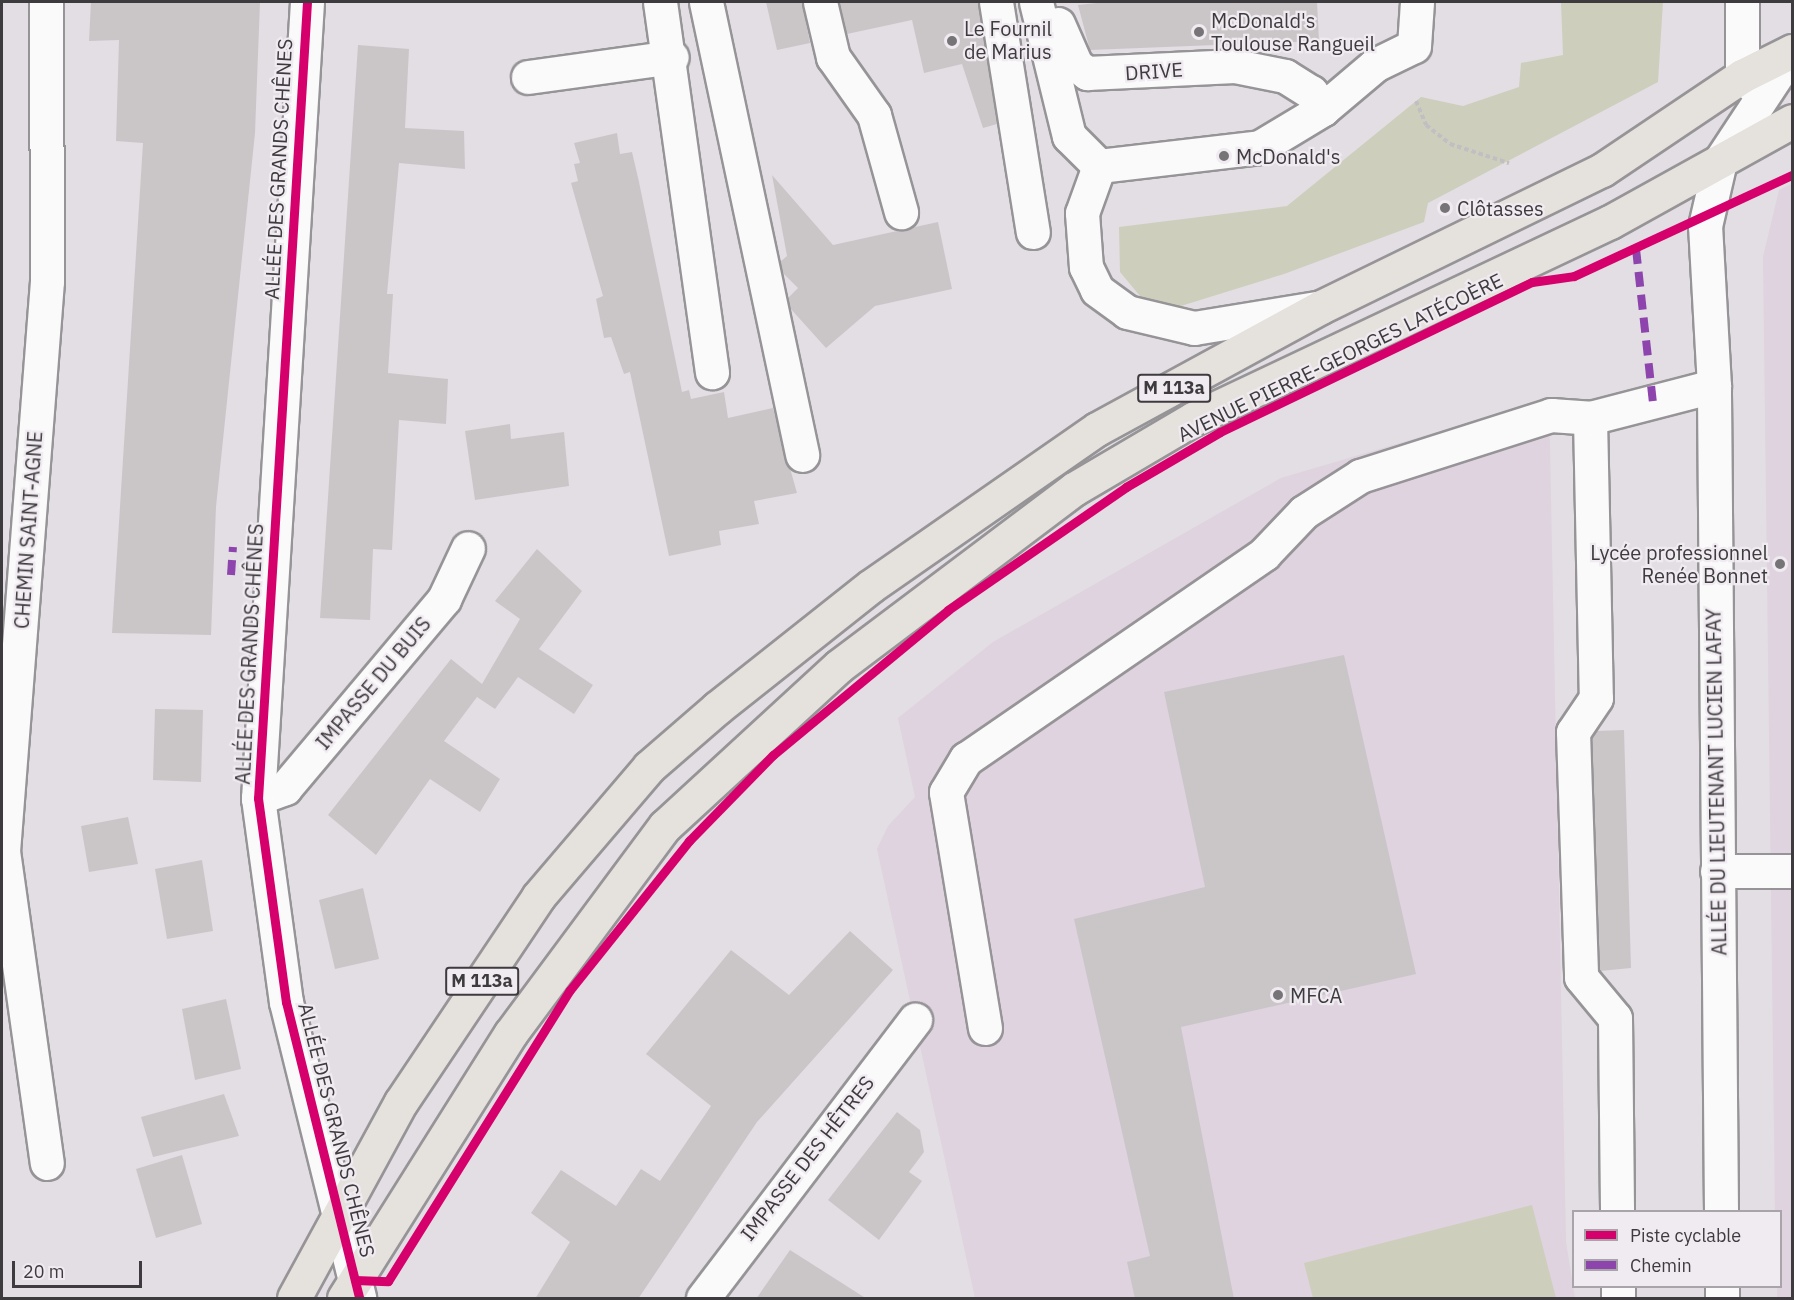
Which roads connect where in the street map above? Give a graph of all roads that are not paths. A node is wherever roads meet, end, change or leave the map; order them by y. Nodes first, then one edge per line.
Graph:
1 (46, 2) edge
2 (306, 2) edge
3 (660, 2) edge
4 (706, 2) edge
5 (820, 2) edge
6 (996, 2) edge
7 (1036, 2) edge
8 (1058, 2) edge
9 (1417, 2) edge
10 (1742, 2) edge
11 (1792, 52) edge
12 (672, 57) junction
13 (528, 77) dead end
14 (1753, 86) junction
15 (1323, 109) junction
16 (1792, 121) edge
17 (1720, 161) junction
18 (1099, 166) junction
19 (901, 212) dead end
20 (1033, 232) dead end
21 (1321, 307) junction
22 (712, 372) dead end
23 (1714, 386) junction
24 (1590, 418) junction
25 (802, 455) dead end
26 (468, 548) dead end
27 (258, 798) junction
28 (1717, 871) junction
29 (1792, 871) edge
30 (915, 1020) dead end
31 (985, 1028) dead end
32 (47, 1163) dead end
33 (1617, 1210) edge
34 (1721, 1210) edge
35 (342, 1214) junction
36 (353, 1292) edge
37 (294, 1299) edge
38 (703, 1299) edge

1 - 32 street, CHEMIN SAINT-AGNE
2 - 27 street, ALLÉE DES GRANDS CHÊNES
3 - 12 street
4 - 25 street
5 - 19 street
6 - 20 street
7 - 18 street
8 - 15 street, DRIVE
9 - 15 street
10 - 14 street
11 - 14 main road, M 113a
12 - 13 street
12 - 22 street
14 - 16 street
14 - 17 street, ALLÉE DU LIEUTENANT LUCIEN LAFAY
14 - 21 main road, M 113a
15 - 18 street
16 - 17 main road, AVENUE PIERRE-GEORGES LATÉCOÈRE / M 113a
17 - 23 street, ALLÉE DU LIEUTENANT LUCIEN LAFAY
17 - 36 main road, AVENUE PIERRE-GEORGES LATÉCOÈRE / M 113a
18 - 21 street
21 - 35 main road, M 113a
23 - 24 street
23 - 28 street, ALLÉE DU LIEUTENANT LUCIEN LAFAY
24 - 31 street
24 - 33 street
26 - 27 street, IMPASSE DU BUIS
27 - 35 street, ALLÉE DES GRANDS CHÊNES
28 - 29 street
28 - 34 street, ALLÉE DU LIEUTENANT LUCIEN LAFAY
30 - 38 street, IMPASSE DES HÊTRES
35 - 36 street, ALLÉE DES GRANDS CHÊNES
35 - 37 main road, M 113a

